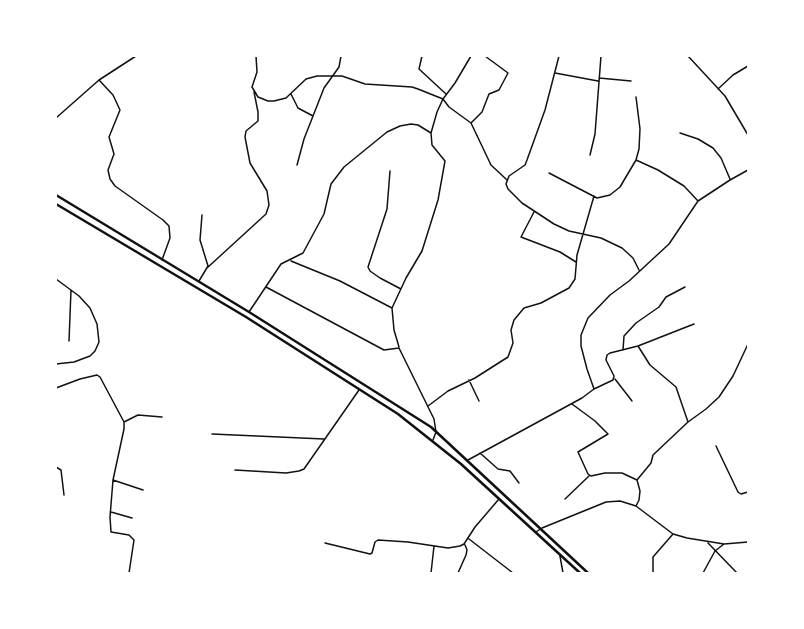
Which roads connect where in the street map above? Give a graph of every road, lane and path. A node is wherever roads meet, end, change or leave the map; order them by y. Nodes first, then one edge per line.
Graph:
1 (136, 56) edge
2 (256, 56) edge
3 (341, 56) edge
4 (422, 56) edge
5 (470, 56) edge
6 (485, 56) edge
7 (559, 56) edge
8 (601, 56) edge
9 (688, 56) edge
10 (748, 66) edge
11 (555, 72) junction
12 (332, 76) junction
13 (599, 78) junction
14 (99, 80) junction
15 (599, 81) junction
16 (631, 81) dead end
17 (252, 87) junction
18 (718, 89) junction
19 (292, 94) junction
20 (446, 94) junction
21 (636, 97) dead end
22 (443, 99) junction
23 (313, 116) junction
24 (56, 118) edge
25 (471, 124) junction
26 (432, 133) junction
27 (680, 133) dead end
28 (748, 135) edge
29 (590, 155) dead end
30 (636, 160) junction
31 (297, 165) dead end
32 (748, 170) edge
33 (390, 171) dead end
34 (548, 173) dead end
35 (507, 180) junction
36 (730, 180) junction
37 (56, 195) edge
38 (594, 196) junction
39 (698, 202) junction
40 (56, 204) edge
41 (534, 212) junction
42 (202, 215) dead end
43 (582, 234) junction
44 (162, 260) junction
45 (291, 261) junction
46 (576, 262) junction
47 (207, 268) junction
48 (639, 270) junction
49 (56, 279) edge
50 (199, 281) junction
51 (266, 287) junction
52 (685, 287) dead end
53 (400, 289) junction
54 (71, 290) junction
55 (392, 308) junction
56 (249, 312) junction
57 (694, 324) dead end
58 (69, 341) dead end
59 (748, 344) edge
60 (638, 346) junction
61 (399, 348) junction
62 (623, 350) junction
63 (56, 364) edge
64 (614, 379) junction
65 (469, 380) junction
66 (56, 388) edge
67 (594, 389) junction
68 (359, 390) junction
69 (479, 401) dead end
70 (632, 401) dead end
71 (572, 404) junction
72 (428, 406) junction
73 (162, 417) dead end
74 (124, 422) junction
75 (688, 422) junction
76 (436, 432) junction
77 (212, 434) dead end
78 (324, 439) junction
79 (433, 440) junction
80 (716, 446) dead end
81 (480, 453) junction
82 (467, 460) junction
83 (56, 467) edge
84 (235, 470) dead end
85 (589, 476) junction
86 (113, 480) junction
87 (637, 480) junction
88 (519, 483) dead end
89 (143, 490) dead end
90 (748, 492) edge
91 (64, 495) dead end
92 (499, 499) junction
93 (565, 499) dead end
94 (636, 506) junction
95 (110, 511) junction
96 (132, 518) dead end
97 (539, 529) junction
98 (535, 533) junction
99 (673, 534) junction
100 (468, 539) junction
101 (707, 542) junction
102 (748, 542) edge
103 (325, 543) dead end
104 (464, 544) junction
105 (724, 544) junction
106 (434, 546) junction
107 (715, 551) junction
108 (560, 556) junction
109 (129, 573) edge
110 (431, 573) edge
111 (458, 573) edge
112 (513, 573) edge
113 (563, 573) edge
114 (580, 573) edge
115 (588, 573) edge
116 (653, 573) edge
117 (702, 573) edge
118 (737, 573) edge

1 - 14 street
2 - 17 street
3 - 12 street
4 - 20 street
5 - 20 street
6 - 25 street
7 - 11 street
8 - 13 street
9 - 18 street
10 - 18 street
11 - 15 street
11 - 35 street
12 - 19 street
12 - 22 street
12 - 23 street
13 - 15 street
13 - 16 street
14 - 24 street
14 - 44 street
15 - 29 street
17 - 19 street
17 - 47 street
18 - 28 street
19 - 23 street
20 - 22 street
21 - 30 street
22 - 25 street
22 - 26 street
23 - 31 street
25 - 35 street
26 - 45 street
26 - 53 street
27 - 36 street
30 - 38 street
30 - 39 street
32 - 36 street
33 - 53 street
34 - 38 street
35 - 41 street
36 - 39 street
37 - 44 main road
38 - 43 street
39 - 48 street
40 - 68 main road
41 - 43 street
41 - 46 street
42 - 47 street
43 - 46 street
43 - 48 street
44 - 50 main road
45 - 51 street
45 - 55 street
46 - 65 street
47 - 50 street
48 - 67 street
49 - 54 street
50 - 56 main road
51 - 56 street
51 - 61 street
52 - 62 street
53 - 55 street
54 - 58 street
54 - 63 street
55 - 61 street
56 - 76 main road
57 - 60 street
59 - 75 street
60 - 62 street
60 - 75 street
61 - 72 street
62 - 64 street
64 - 67 street
64 - 70 street
65 - 69 street
65 - 72 street
66 - 74 street
67 - 71 street
68 - 78 street
68 - 79 main road
71 - 81 street
71 - 85 street
72 - 76 street
73 - 74 street
74 - 86 street
75 - 87 street
76 - 79 street
76 - 82 main road
77 - 78 street
78 - 84 street
79 - 92 main road
80 - 90 street
81 - 82 street
81 - 88 street
82 - 97 main road
83 - 91 street
85 - 87 street
85 - 93 street
86 - 89 street
86 - 95 street
87 - 94 street
92 - 98 main road
92 - 100 street
94 - 97 street
94 - 99 street
95 - 96 street
95 - 109 street
97 - 98 street
97 - 115 main road
98 - 108 main road
99 - 101 street
99 - 116 street
100 - 104 street
100 - 112 street
101 - 105 street
101 - 107 street
102 - 105 street
103 - 106 street
104 - 106 street
104 - 111 street
105 - 107 street
106 - 110 street
107 - 117 street
107 - 118 street
108 - 113 street
108 - 114 main road

